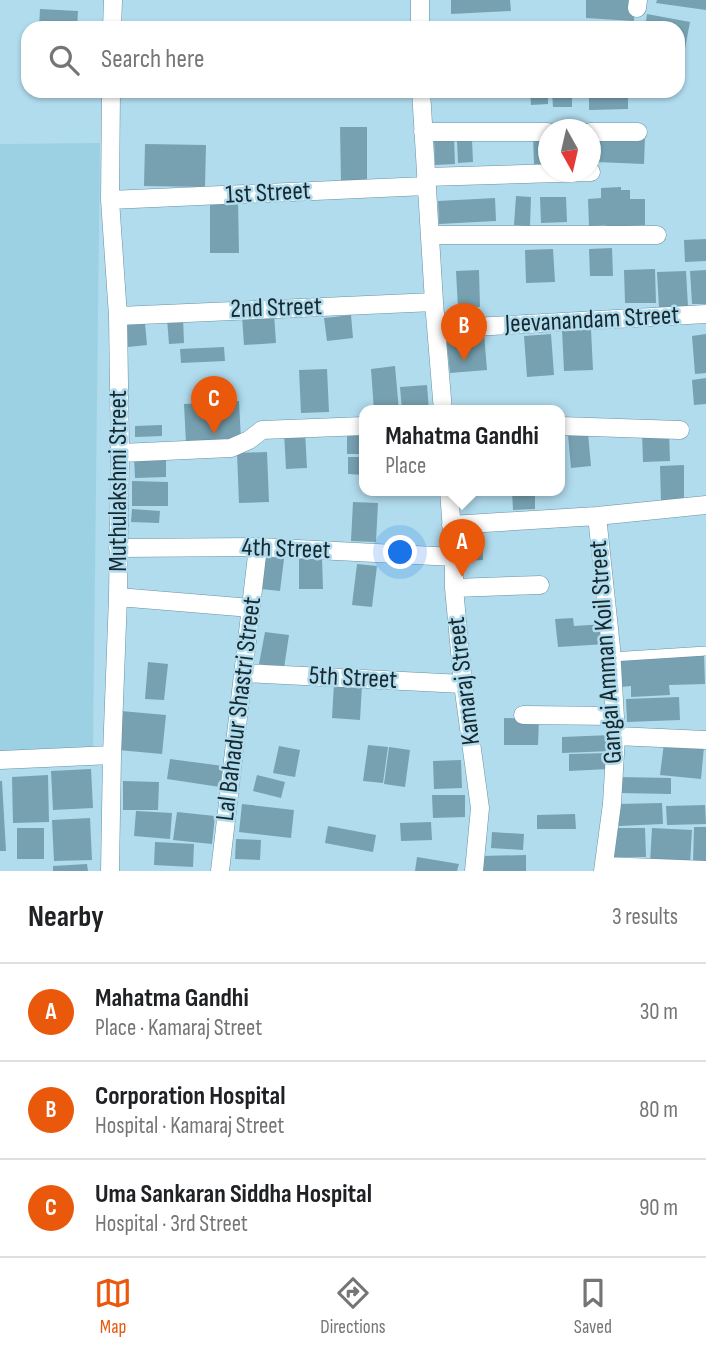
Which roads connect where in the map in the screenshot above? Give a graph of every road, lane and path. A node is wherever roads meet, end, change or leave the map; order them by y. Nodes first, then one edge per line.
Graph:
1 (113, 0) edge
2 (420, 0) edge
3 (112, 21) edge
4 (420, 21) edge
5 (111, 98) edge
6 (421, 98) edge
7 (423, 132) junction
8 (538, 132) edge
9 (601, 132) edge
10 (638, 132) dead end
11 (538, 175) edge
12 (426, 182) junction
13 (110, 200) junction
14 (430, 235) junction
15 (656, 235) dead end
16 (434, 302) junction
17 (706, 314) edge
18 (118, 316) junction
19 (437, 329) junction
20 (443, 405) edge
21 (359, 426) edge
22 (565, 426) edge
23 (680, 430) dead end
24 (120, 453) junction
25 (449, 496) edge
26 (706, 505) edge
27 (597, 516) junction
28 (451, 525) junction
29 (258, 547) junction
30 (118, 548) junction
31 (453, 557) junction
32 (540, 585) dead end
33 (454, 589) junction
34 (118, 597) junction
35 (251, 608) junction
36 (706, 651) edge
37 (611, 657) junction
38 (243, 673) junction
39 (463, 684) junction
40 (523, 715) dead end
41 (615, 716) junction
42 (616, 736) junction
43 (706, 740) edge
44 (112, 755) junction
45 (0, 760) edge
46 (604, 868) edge
47 (706, 870) edge
48 (110, 871) edge
49 (220, 871) edge
50 (474, 871) edge

1 - 3 street
2 - 4 street
5 - 13 street, Muthulakshmi Street
6 - 7 street
7 - 8 street
7 - 12 street
9 - 10 street
11 - 12 street, 1st Street
12 - 13 street, 1st Street
12 - 14 street
13 - 18 street, Muthulakshmi Street
14 - 15 street
14 - 16 street
16 - 18 street, 2nd Street
16 - 19 street
17 - 19 street, Jeevanandam Street
18 - 24 street, Muthulakshmi Street
19 - 20 street
21 - 24 street
22 - 23 street
24 - 30 street, Muthulakshmi Street
25 - 28 street, Kamaraj Street
26 - 27 street
27 - 28 street
27 - 37 street, Gangai Amman Koil Street
28 - 31 street, Kamaraj Street
29 - 30 street, 4th Street
29 - 31 street, 4th Street
29 - 35 street, Lal Bahadur Shastri Street
30 - 34 street, Muthulakshmi Street
31 - 33 street, Kamaraj Street
32 - 33 street
33 - 39 street, Kamaraj Street
34 - 35 street
34 - 44 street, Muthulakshmi Street
35 - 38 street, Lal Bahadur Shastri Street
36 - 37 lane
37 - 41 street, Gangai Amman Koil Street
38 - 39 street, 5th Street
38 - 49 street, Lal Bahadur Shastri Street
39 - 50 street, Kamaraj Street
40 - 41 street
41 - 42 street, Gangai Amman Koil Street
42 - 43 street
42 - 46 street, Gangai Amman Koil Street
44 - 45 street
44 - 48 street, Muthulakshmi Street
46 - 47 street

